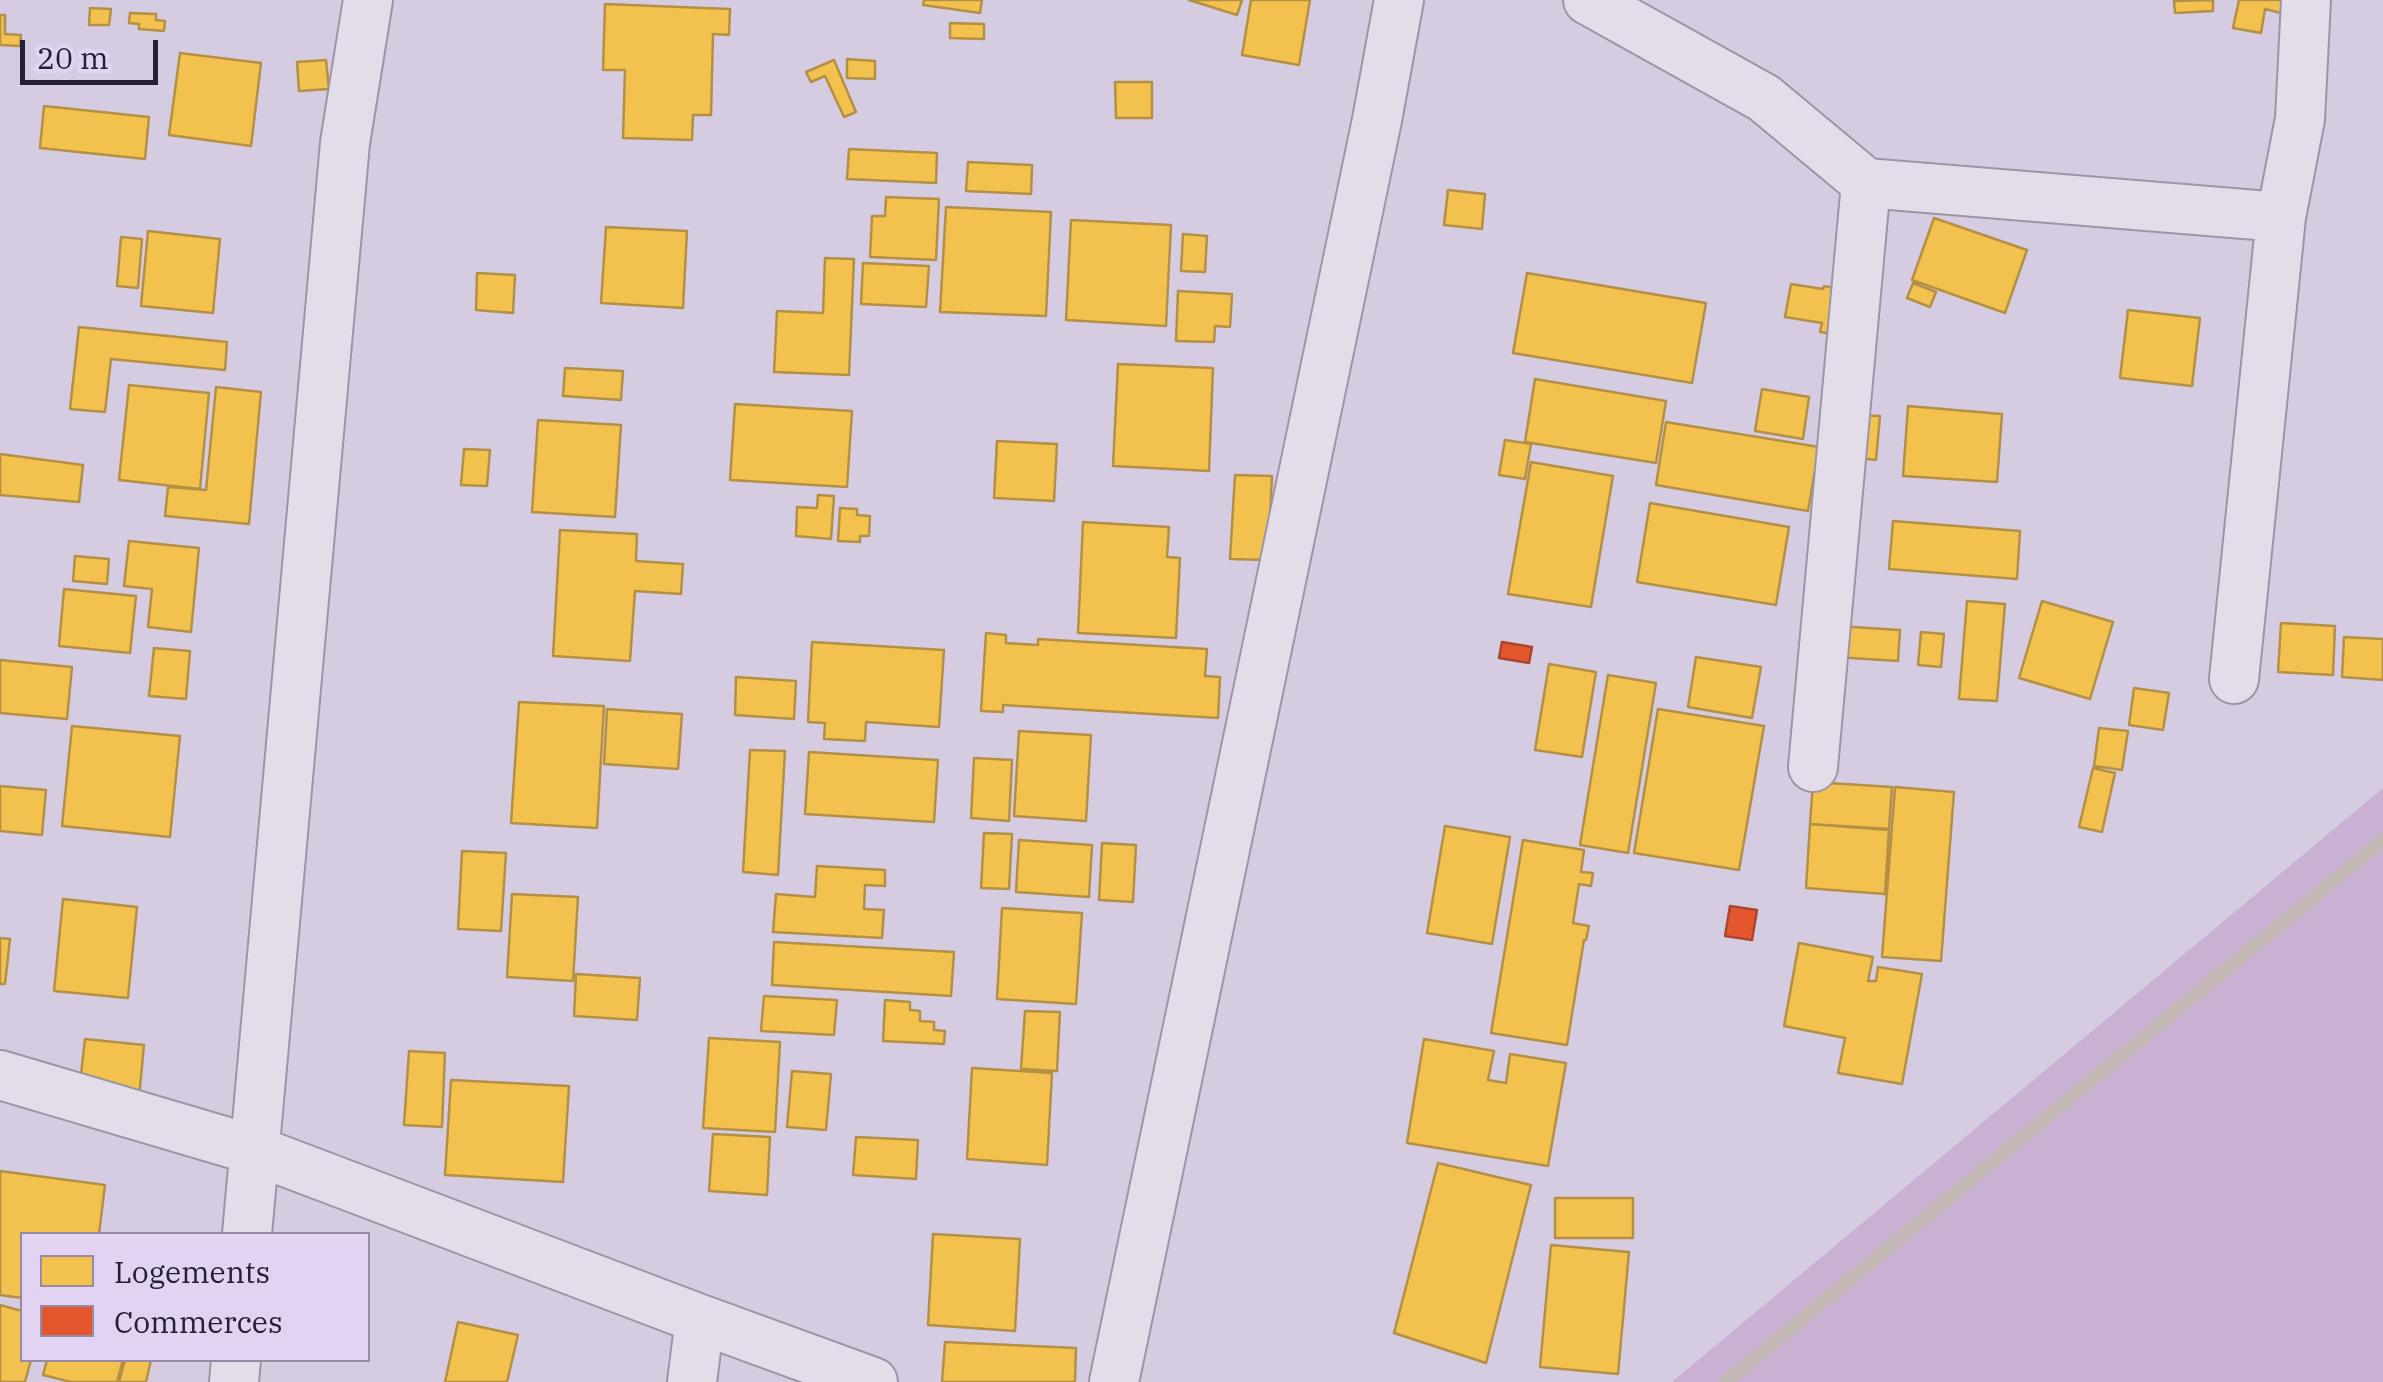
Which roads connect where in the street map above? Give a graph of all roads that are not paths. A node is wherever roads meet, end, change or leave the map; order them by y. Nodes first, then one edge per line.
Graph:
1 (368, 0) edge
2 (1399, 0) edge
3 (1588, 0) edge
4 (2306, 0) edge
5 (1866, 183) junction
6 (2281, 218) junction
7 (2234, 679) dead end
8 (1812, 767) dead end
9 (0, 1074) edge
10 (254, 1150) junction
11 (247, 1232) edge
12 (700, 1320) junction
13 (692, 1382) edge
14 (874, 1382) edge
15 (1114, 1382) edge

1 - 10 street
2 - 15 street
3 - 5 street
4 - 6 street
5 - 6 street
5 - 8 street
6 - 7 street
9 - 10 street
10 - 11 street
10 - 12 street
12 - 13 street
12 - 14 street

